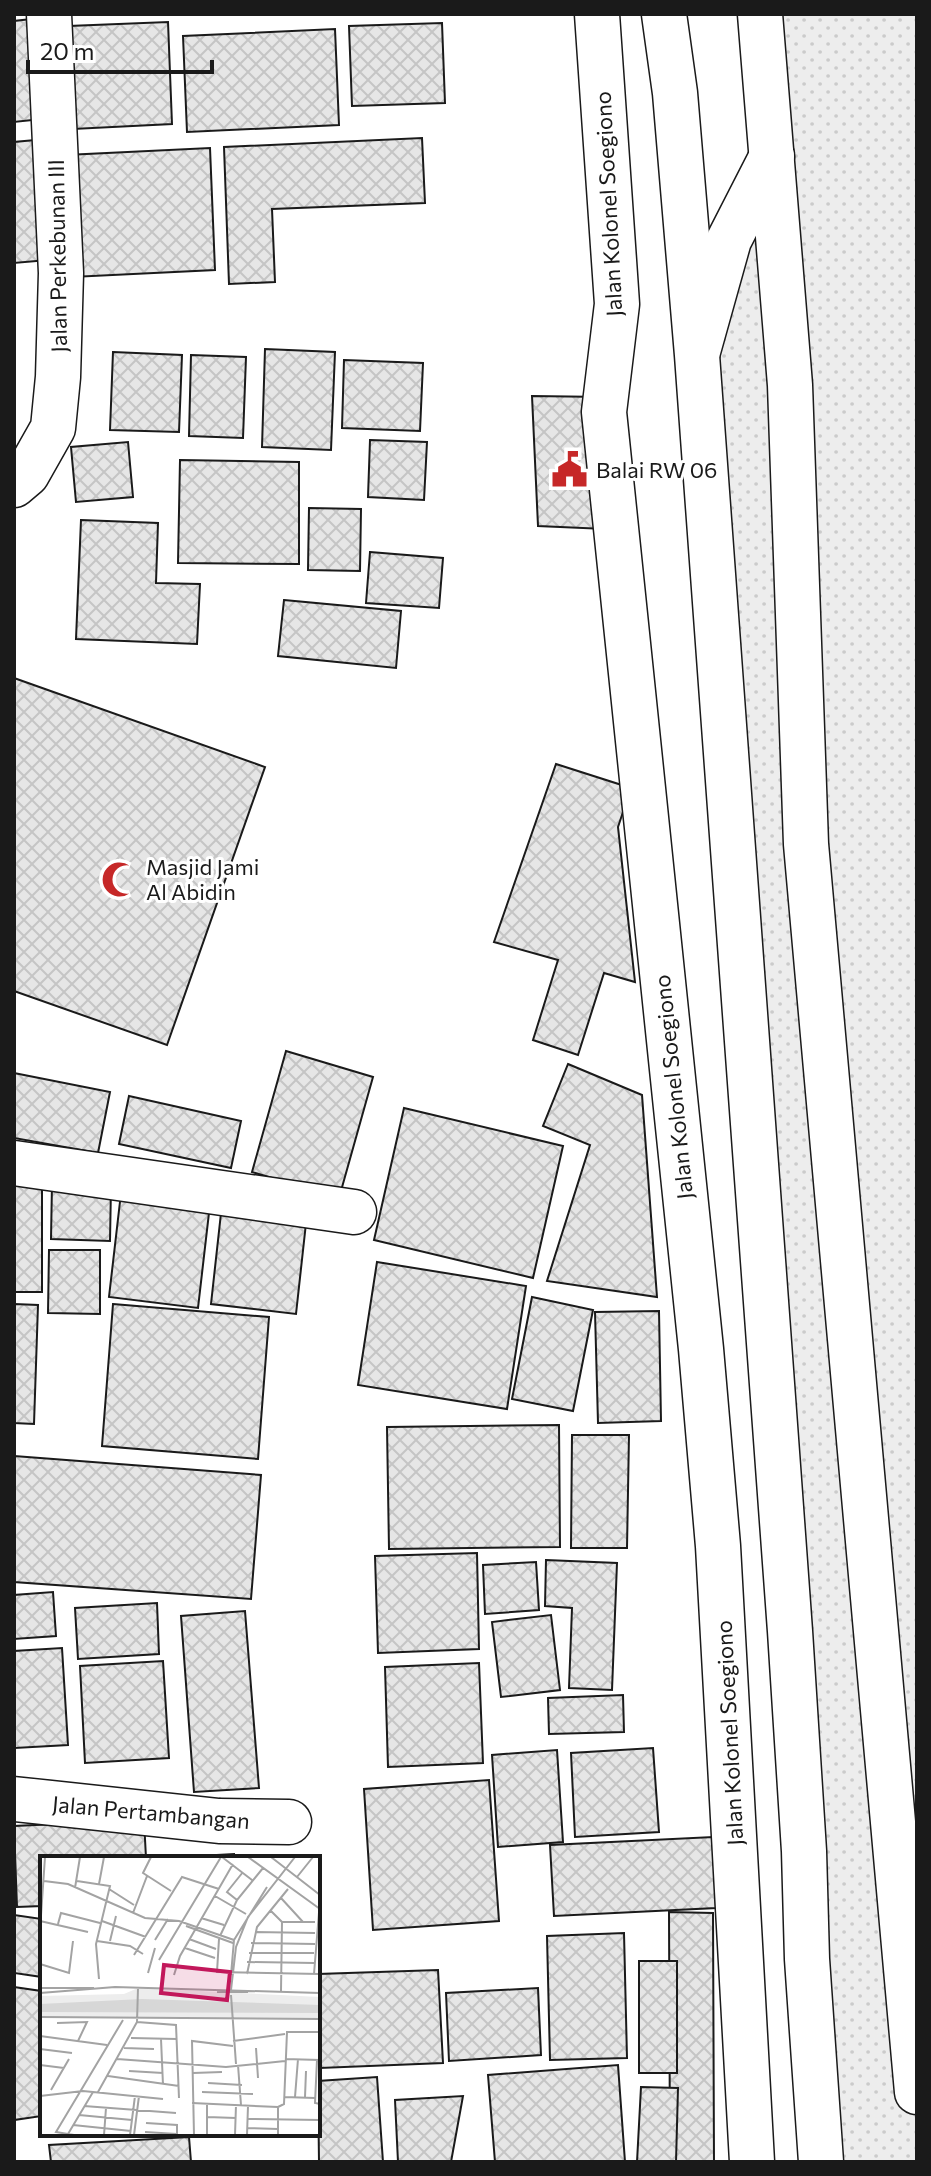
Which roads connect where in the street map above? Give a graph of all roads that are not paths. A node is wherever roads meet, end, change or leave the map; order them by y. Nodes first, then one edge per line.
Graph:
1 (49, 14) edge
2 (597, 14) edge
3 (664, 14) edge
4 (760, 14) edge
5 (772, 156) junction
6 (697, 355) junction
7 (14, 485) edge
8 (14, 1163) edge
9 (354, 1212) dead end
10 (14, 1799) edge
11 (289, 1822) dead end
12 (917, 2092) edge
13 (752, 2162) edge
14 (821, 2162) edge

1 - 7 main road, Jalan Perkebunan III
2 - 13 main road, Jalan Kolonel Soegiono
3 - 6 main road
4 - 5 main road
5 - 6 main road
5 - 12 main road
6 - 14 main road
8 - 9 main road
10 - 11 main road, Jalan Pertambangan

